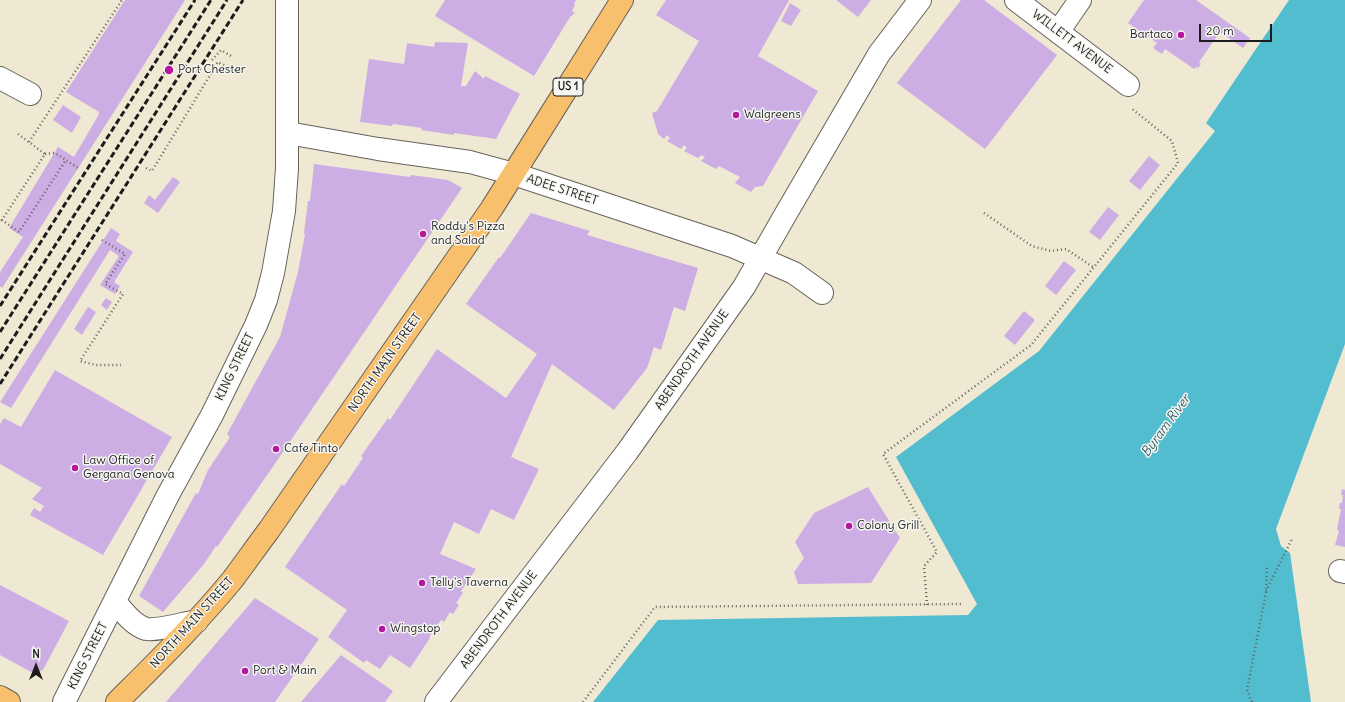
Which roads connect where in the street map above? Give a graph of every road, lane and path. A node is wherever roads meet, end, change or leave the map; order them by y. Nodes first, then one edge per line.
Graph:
1 (122, 0) edge
2 (287, 0) edge
3 (622, 0) edge
4 (920, 0) edge
5 (1016, 0) edge
6 (1080, 0) edge
7 (1058, 32) junction
8 (233, 57) dead end
9 (212, 60) dead end
10 (228, 67) dead end
11 (0, 78) edge
12 (1128, 85) dead end
13 (30, 94) dead end
14 (1129, 107) dead end
15 (288, 133) junction
16 (18, 134) dead end
17 (29, 142) junction
18 (45, 154) junction
19 (66, 160) junction
20 (78, 168) dead end
21 (146, 168) dead end
22 (514, 174) junction
23 (984, 214) dead end
24 (1, 221) edge
25 (102, 240) dead end
26 (762, 258) junction
27 (1093, 267) junction
28 (822, 293) dead end
29 (121, 365) dead end
30 (1292, 539) dead end
31 (1267, 565) dead end
32 (1266, 592) junction
33 (115, 602) junction
34 (961, 604) dead end
35 (927, 605) junction
36 (197, 621) junction
37 (0, 697) edge
38 (9, 702) edge
39 (64, 702) edge
40 (117, 702) edge
41 (436, 702) edge
42 (583, 702) edge
43 (1252, 702) edge

1 - 17 path
2 - 15 street, KING STREET
3 - 22 main road, NORTH MAIN STREET / US 1
4 - 26 street, ABENDROTH AVENUE
5 - 7 street, WILLETT AVENUE
6 - 7 street
7 - 12 street, WILLETT AVENUE
8 - 9 path
10 - 21 path
11 - 13 street
14 - 27 path
15 - 22 street, ADEE STREET
15 - 33 street, KING STREET
16 - 17 path
17 - 18 path
18 - 19 path
18 - 24 path
19 - 20 path
19 - 24 path
22 - 26 street, ADEE STREET
22 - 36 main road, NORTH MAIN STREET / US 1
23 - 27 path
25 - 29 path
26 - 28 street, ADEE STREET
26 - 41 street, ABENDROTH AVENUE
27 - 35 path
30 - 32 path
31 - 32 path
32 - 43 path
33 - 36 street
33 - 39 street, KING STREET
34 - 35 path
35 - 42 path
36 - 40 main road, NORTH MAIN STREET / US 1
37 - 38 main road

